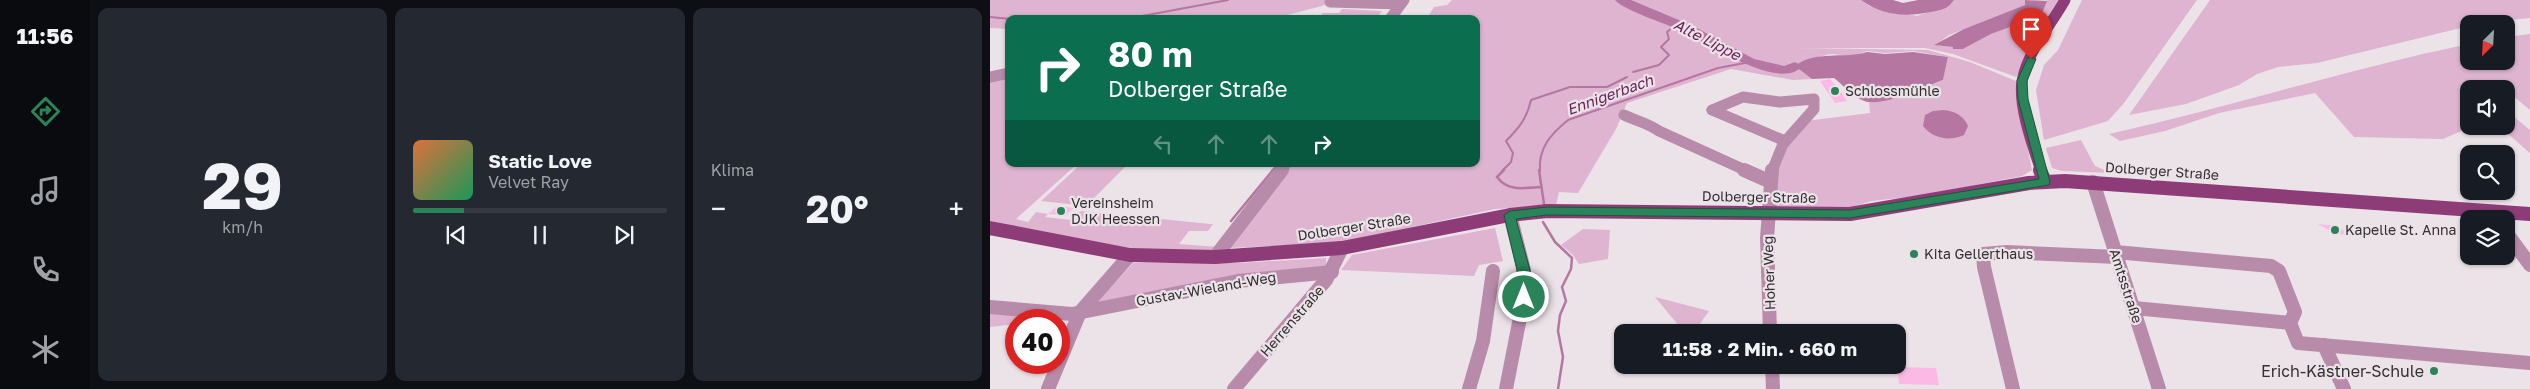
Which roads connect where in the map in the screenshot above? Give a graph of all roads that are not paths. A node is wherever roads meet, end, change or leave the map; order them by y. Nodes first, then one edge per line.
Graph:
1 (2065, 0) edge
2 (1330, 2) dead end
3 (1402, 2) edge
4 (1393, 15) edge
5 (1005, 74) edge
6 (990, 77) edge
7 (1624, 116) dead end
8 (1784, 141) junction
9 (1284, 167) edge
10 (1771, 182) junction
11 (2045, 182) junction
12 (2093, 182) junction
13 (2460, 212) edge
14 (1767, 214) junction
15 (2515, 214) edge
16 (2530, 214) edge
17 (1510, 215) junction
18 (990, 228) edge
19 (2515, 244) edge
20 (1342, 248) junction
21 (1130, 255) junction
22 (2116, 255) junction
23 (1215, 257) junction
24 (2530, 265) edge
25 (1493, 271) dead end
26 (1332, 272) junction
27 (990, 307) edge
28 (2134, 308) junction
29 (1080, 312) junction
30 (2290, 323) junction
31 (1770, 324) edge
32 (2324, 345) junction
33 (2529, 364) edge
34 (1772, 374) edge
35 (1048, 389) edge
36 (1234, 389) edge
37 (1469, 389) edge
38 (1506, 389) edge
39 (1773, 389) edge
40 (2013, 389) edge
41 (2159, 389) edge
42 (2344, 389) edge

1 - 11 main road
2 - 3 street
3 - 4 street
5 - 6 street
7 - 10 street
8 - 8 street
8 - 10 street, Hoher Weg
9 - 23 street
10 - 14 street, Hoher Weg
11 - 12 main road, Dolberger Straße
11 - 14 main road, Dolberger Straße
12 - 13 main road, Dolberger Straße
12 - 22 street, Amtsstraße
14 - 17 main road, Dolberger Straße
14 - 31 street, Hoher Weg
15 - 16 main road, Dolberger Straße
17 - 20 main road, Dolberger Straße
17 - 38 street
18 - 21 main road, Dolberger Straße
19 - 24 street
20 - 23 main road, Dolberger Straße
20 - 26 street, Herrenstraße
21 - 23 main road, Dolberger Straße
21 - 29 street
22 - 28 street, Amtsstraße
22 - 30 street
22 - 40 street
25 - 37 street
26 - 29 street, Gustav-Wieland-Weg
26 - 36 street, Herrenstraße
27 - 29 street, Gustav-Wieland-Weg
28 - 30 street
28 - 41 street, Amtsstraße
29 - 35 street
30 - 32 street
32 - 33 street
32 - 42 street
34 - 39 street

